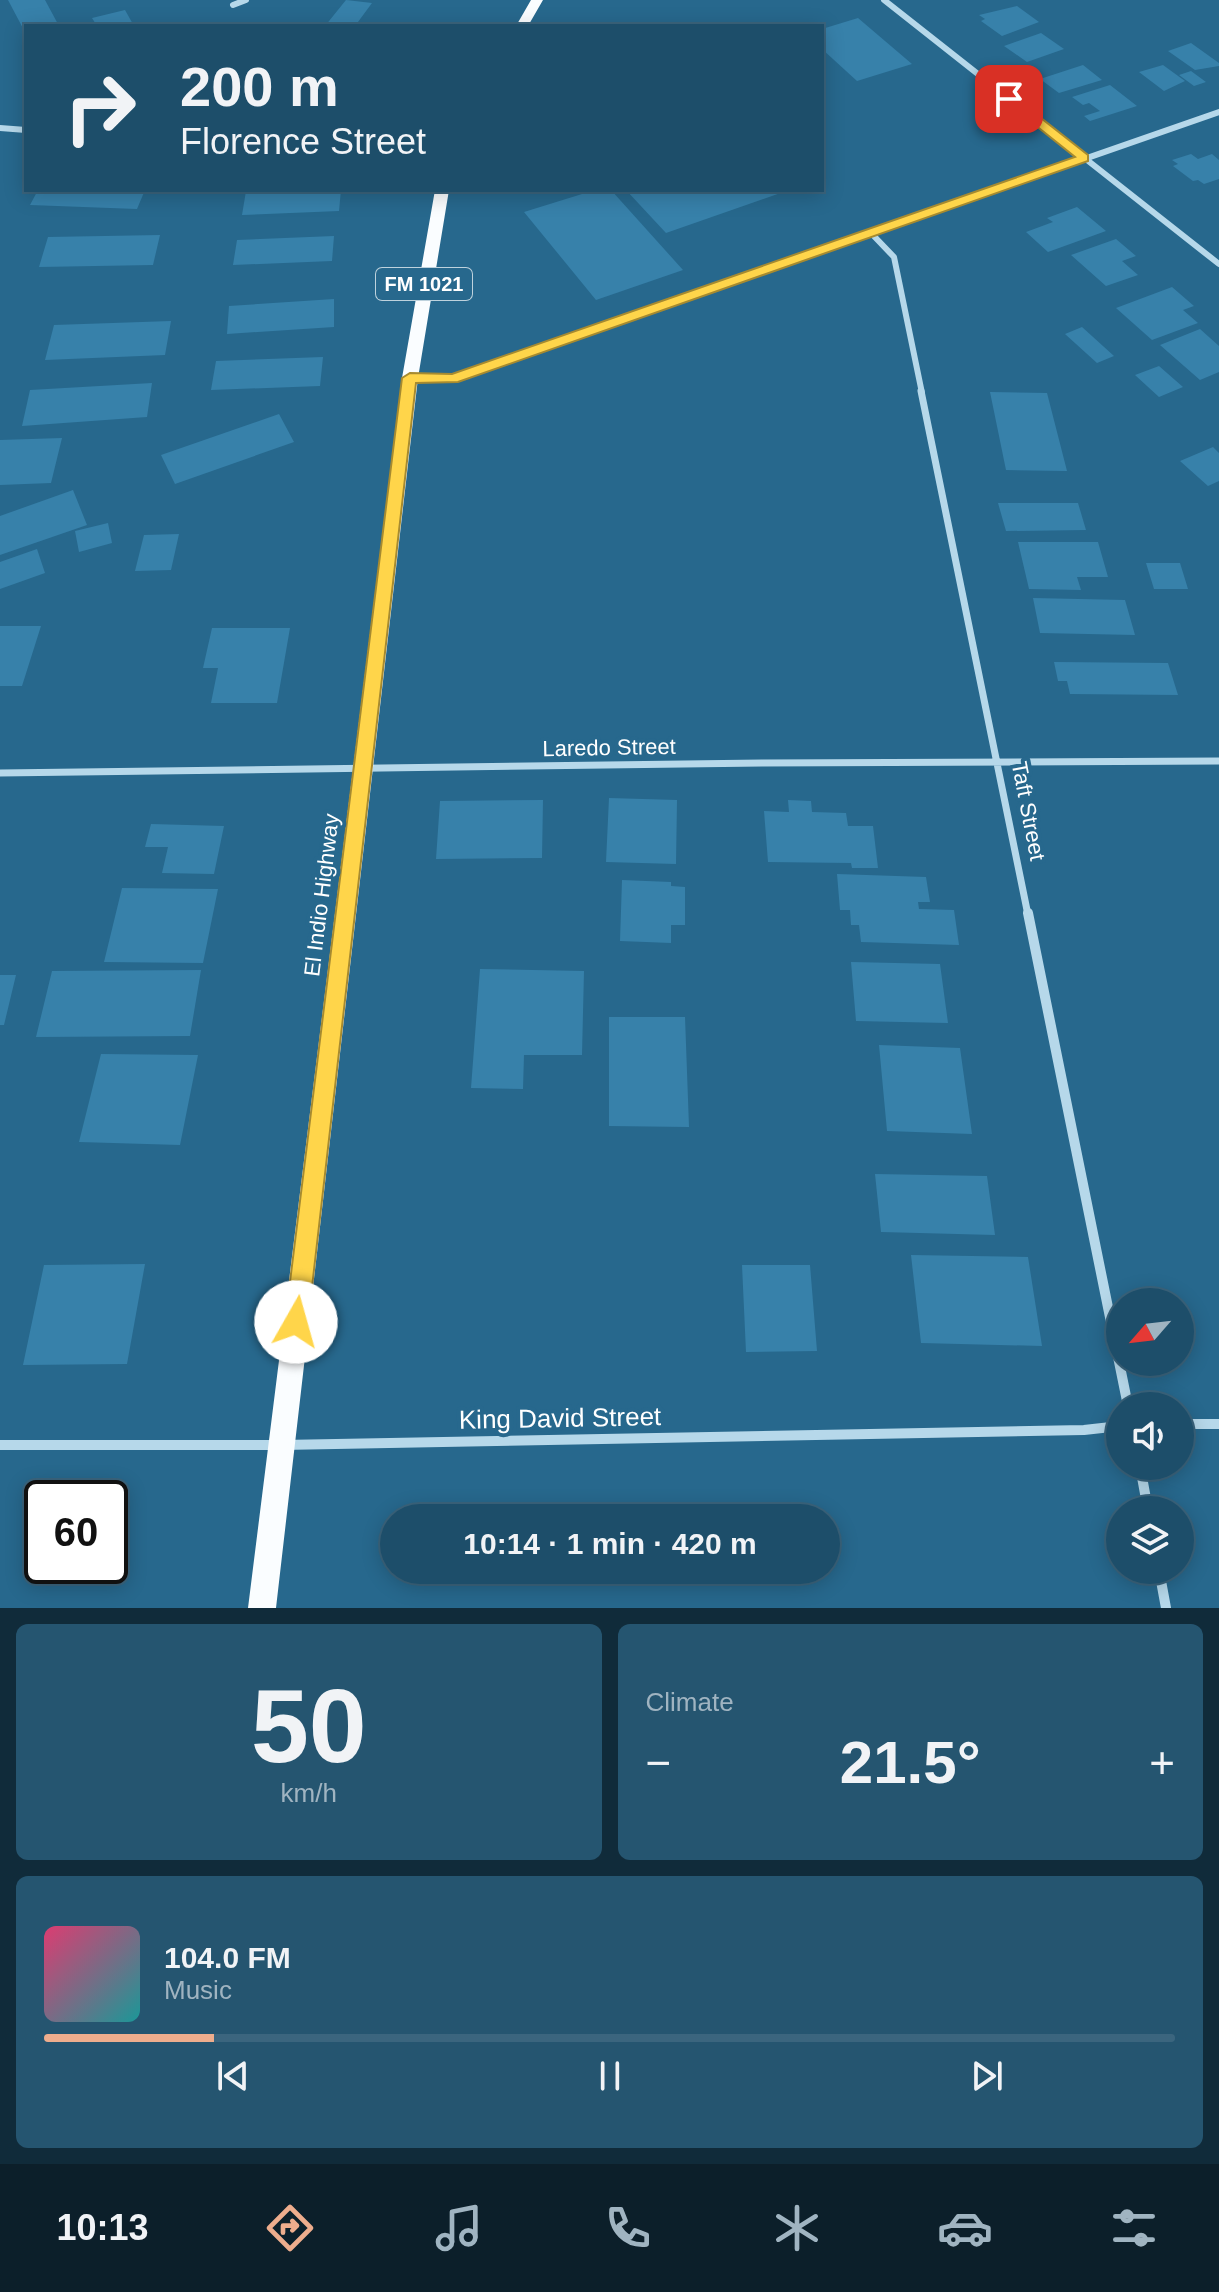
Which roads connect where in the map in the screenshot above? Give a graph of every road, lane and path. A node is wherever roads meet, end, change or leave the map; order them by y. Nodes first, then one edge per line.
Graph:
1 (246, 0) edge
2 (537, 0) edge
3 (884, 0) edge
4 (233, 5) dead end
5 (523, 24) edge
6 (1219, 112) edge
7 (0, 128) edge
8 (24, 130) edge
9 (1084, 158) junction
10 (442, 192) edge
11 (871, 233) junction
12 (1219, 264) edge
13 (410, 378) junction
14 (998, 759) junction
15 (1219, 761) edge
16 (362, 769) junction
17 (0, 773) edge
18 (1125, 1392) edge
19 (1194, 1424) edge
20 (1219, 1424) edge
21 (1106, 1428) edge
22 (0, 1445) edge
23 (282, 1445) junction
24 (1162, 1584) edge
25 (262, 1608) edge
26 (1166, 1608) edge

1 - 4 street
2 - 5 main road
3 - 9 street
6 - 9 street
7 - 8 street
9 - 11 street
9 - 12 street
10 - 13 main road, El Indio Highway / FM 1021
11 - 13 street
11 - 14 street, Taft Street
13 - 16 main road, El Indio Highway / FM 1021
14 - 15 street, Laredo Street
14 - 16 street, Laredo Street
14 - 18 street, Taft Street
16 - 17 street, Laredo Street
16 - 23 main road, El Indio Highway / FM 1021
19 - 20 street
21 - 23 street, King David Street
22 - 23 street, King David Street
23 - 25 main road, El Indio Highway / FM 1021
24 - 26 street

